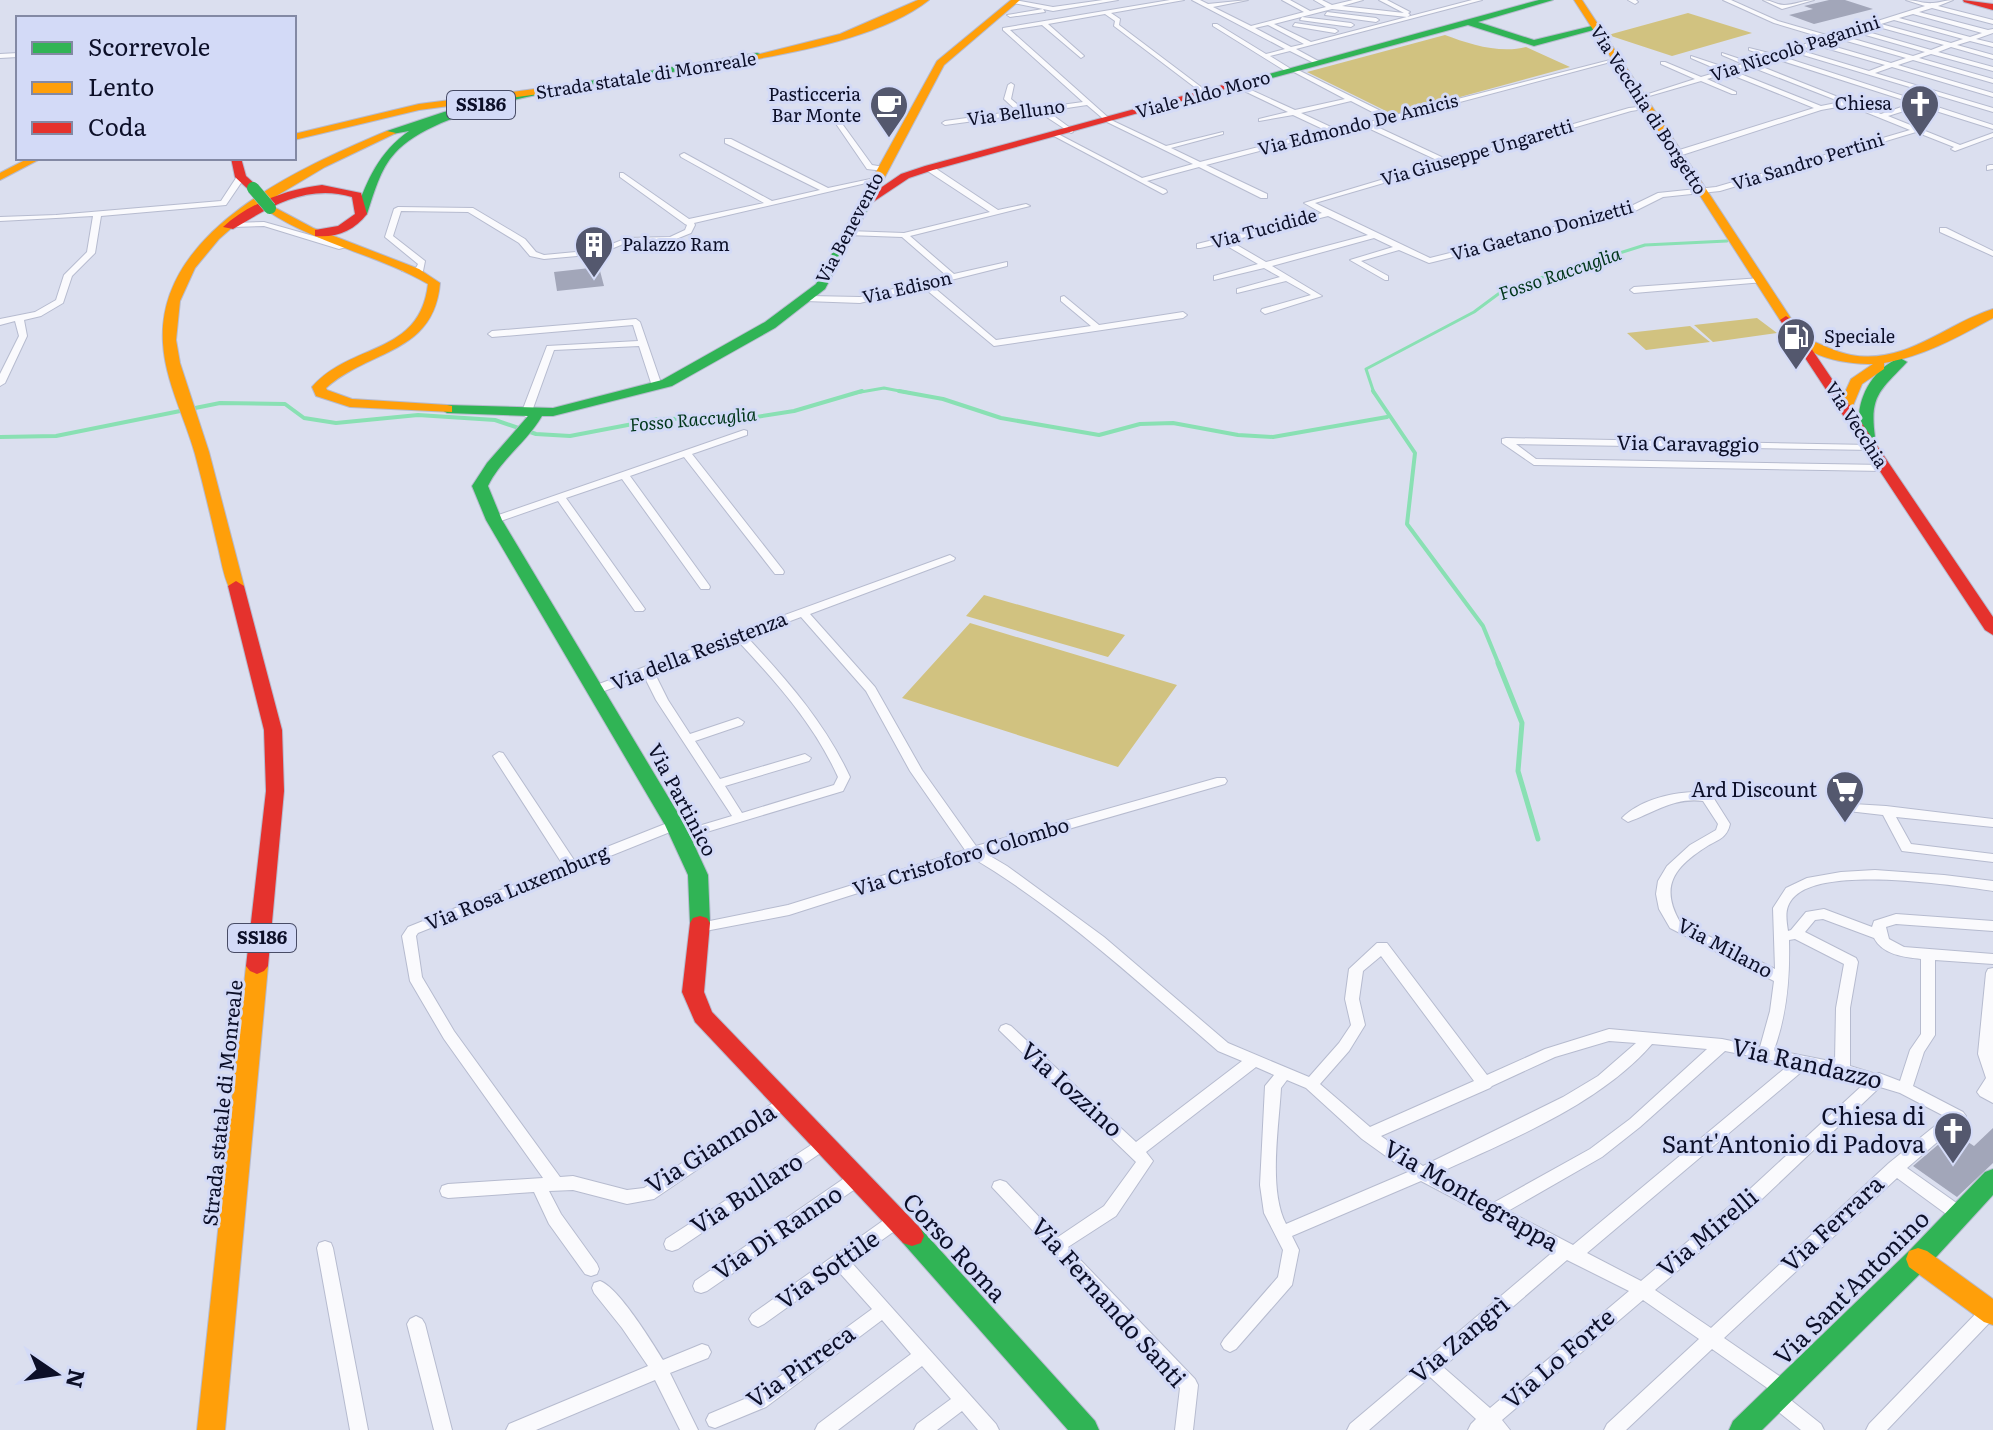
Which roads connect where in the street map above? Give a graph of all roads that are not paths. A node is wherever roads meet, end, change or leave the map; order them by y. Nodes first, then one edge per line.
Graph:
1 (925, 0) edge
2 (1115, 0) edge
3 (1181, 0) edge
4 (1195, 0) edge
5 (1245, 0) edge
6 (1285, 0) edge
7 (1317, 0) edge
8 (1382, 0) edge
9 (1410, 0) edge
10 (1441, 0) edge
11 (1479, 0) edge
12 (1549, 0) edge
13 (1578, 0) edge
14 (1748, 0) edge
15 (1766, 0) edge
16 (1811, 0) edge
17 (1909, 0) edge
18 (1950, 0) edge
19 (1967, 0) edge
20 (1354, 1) edge
21 (1730, 1) edge
22 (1076, 3) edge
23 (1392, 5) junction
24 (1014, 6) edge
25 (1208, 6) junction
26 (1457, 6) junction
27 (1930, 6) junction
28 (1331, 7) junction
29 (1993, 7) edge
30 (1053, 9) junction
31 (1770, 9) dead end
32 (1105, 12) junction
33 (1913, 12) junction
34 (1311, 13) junction
35 (1415, 16) junction
36 (1289, 18) junction
37 (1893, 18) junction
38 (1401, 21) junction
39 (1042, 22) junction
40 (1468, 22) junction
41 (1993, 22) edge
42 (1268, 23) junction
43 (1875, 24) junction
44 (1215, 25) dead end
45 (1295, 25) dead end
46 (1374, 27) junction
47 (1250, 28) junction
48 (1596, 28) junction
49 (1855, 30) junction
50 (1356, 32) junction
51 (1992, 32) edge
52 (1833, 37) junction
53 (1969, 39) junction
54 (1816, 43) junction
55 (1310, 44) junction
56 (1951, 45) junction
57 (1993, 45) edge
58 (1292, 49) junction
59 (1751, 49) dead end
60 (1793, 50) junction
61 (1932, 52) junction
62 (1724, 54) dead end
63 (1081, 56) dead end
64 (1264, 56) junction
65 (1773, 56) junction
66 (1693, 57) dead end
67 (1993, 57) edge
68 (1912, 58) junction
69 (1618, 62) junction
70 (1318, 63) junction
71 (1663, 63) dead end
72 (1749, 64) junction
73 (1892, 65) junction
74 (1993, 69) edge
75 (1292, 71) junction
76 (1726, 71) junction
77 (1869, 73) junction
78 (1701, 79) junction
79 (1847, 80) junction
80 (1993, 81) edge
81 (1011, 85) dead end
82 (1238, 86) junction
83 (1971, 88) junction
84 (550, 90) junction
85 (1816, 90) junction
86 (1734, 93) dead end
87 (1207, 94) junction
88 (1993, 95) edge
89 (1947, 96) junction
90 (1352, 99) junction
91 (1087, 103) junction
92 (1644, 103) junction
93 (1848, 103) junction
94 (1921, 104) junction
95 (1820, 108) junction
96 (1040, 109) junction
97 (1993, 110) edge
98 (398, 112) junction
99 (1022, 112) junction
100 (1294, 112) junction
101 (443, 115) junction
102 (833, 115) dead end
103 (1881, 116) junction
104 (1391, 119) junction
105 (1261, 120) dead end
106 (1109, 121) junction
107 (945, 123) dead end
108 (1367, 125) junction
109 (1993, 127) edge
110 (1332, 130) junction
111 (1916, 130) junction
112 (1064, 133) junction
113 (1221, 133) dead end
114 (1993, 135) edge
115 (296, 137) edge
116 (728, 141) dead end
117 (1960, 147) junction
118 (1165, 148) junction
119 (1949, 151) dead end
120 (1676, 154) junction
121 (684, 155) dead end
122 (33, 160) edge
123 (237, 160) edge
124 (1447, 162) junction
125 (1198, 164) junction
126 (929, 168) junction
127 (890, 169) junction
128 (623, 175) dead end
129 (0, 177) edge
130 (1141, 180) junction
131 (247, 183) junction
132 (1700, 190) junction
133 (827, 191) junction
134 (1163, 192) dead end
135 (1264, 196) dead end
136 (770, 203) junction
137 (863, 204) junction
138 (1026, 206) dead end
139 (997, 213) junction
140 (1329, 213) junction
141 (97, 215) junction
142 (0, 219) edge
143 (1720, 219) joint
144 (688, 222) junction
145 (360, 223) junction
146 (225, 229) junction
147 (1943, 230) dead end
148 (848, 233) junction
149 (321, 235) junction
150 (904, 235) junction
151 (1375, 235) junction
152 (1223, 240) junction
153 (1200, 246) dead end
154 (1401, 247) junction
155 (376, 252) junction
156 (1993, 254) edge
157 (1004, 264) dead end
158 (1265, 266) junction
159 (419, 271) junction
160 (953, 277) junction
161 (1217, 278) dead end
162 (1385, 278) dead end
163 (1284, 279) junction
164 (1761, 280) junction
165 (926, 285) junction
166 (1634, 290) dead end
167 (1240, 291) dead end
168 (809, 299) junction
169 (1064, 299) dead end
170 (1265, 311) dead end
171 (1993, 313) edge
172 (1183, 315) dead end
173 (19, 318) junction
174 (0, 322) edge
175 (1096, 326) junction
176 (492, 334) dead end
177 (1799, 338) junction
178 (642, 343) junction
179 (1811, 357) junction
180 (1882, 367) junction
181 (0, 383) edge
182 (657, 386) junction
183 (1845, 408) junction
184 (529, 422) junction
185 (744, 433) dead end
186 (1870, 448) junction
187 (686, 453) junction
188 (1884, 468) junction
189 (624, 475) junction
190 (560, 497) junction
191 (494, 520) junction
192 (950, 558) dead end
193 (779, 572) dead end
194 (705, 587) dead end
195 (1985, 607) edge
196 (639, 609) dead end
197 (802, 612) junction
198 (1993, 630) edge
199 (739, 635) junction
200 (647, 670) junction
201 (595, 690) junction
202 (738, 722) dead end
203 (688, 739) junction
204 (499, 756) dead end
205 (805, 758) dead end
206 (1221, 781) dead end
207 (719, 784) junction
208 (1853, 808) dead end
209 (1886, 810) junction
210 (1628, 818) dead end
211 (740, 819) junction
212 (1993, 823) edge
213 (677, 830) junction
214 (973, 852) junction
215 (1993, 858) edge
216 (571, 866) junction
217 (1993, 886) edge
218 (1993, 926) edge
219 (700, 927) junction
220 (1880, 935) junction
221 (1789, 936) junction
222 (1928, 954) junction
223 (1993, 959) edge
224 (1993, 973) edge
225 (1781, 978) junction
226 (1006, 1030) dead end
227 (1649, 1038) junction
228 (1722, 1045) junction
229 (1765, 1053) junction
230 (1254, 1060) junction
231 (1804, 1061) junction
232 (1842, 1069) junction
233 (1285, 1072) junction
234 (1993, 1078) edge
235 (1879, 1079) junction
236 (1311, 1084) junction
237 (1485, 1084) junction
238 (1905, 1089) junction
239 (1993, 1097) edge
240 (784, 1103) junction
241 (1958, 1116) joint
242 (1368, 1135) junction
243 (822, 1144) junction
244 (1137, 1150) junction
245 (1895, 1168) junction
246 (1424, 1175) junction
247 (1993, 1179) edge
248 (855, 1180) junction
249 (547, 1184) junction
250 (1000, 1187) dead end
251 (448, 1191) dead end
252 (1492, 1212) junction
253 (1959, 1214) junction
254 (897, 1220) junction
255 (1283, 1232) junction
256 (672, 1244) dead end
257 (1057, 1246) junction
258 (325, 1248) dead end
259 (1569, 1253) junction
260 (1918, 1259) junction
261 (840, 1261) junction
262 (591, 1269) dead end
263 (701, 1286) dead end
264 (600, 1288) dead end
265 (1641, 1289) junction
266 (883, 1310) junction
267 (1992, 1311) edge
268 (758, 1319) dead end
269 (416, 1324) dead end
270 (1713, 1339) junction
271 (1230, 1344) dead end
272 (702, 1352) dead end
273 (923, 1355) junction
274 (1429, 1365) junction
275 (661, 1368) junction
276 (1780, 1394) junction
277 (963, 1400) junction
278 (715, 1420) dead end
279 (1489, 1426) edge
280 (211, 1430) edge
281 (359, 1430) edge
282 (443, 1430) edge
283 (515, 1430) edge
284 (689, 1430) edge
285 (824, 1430) edge
286 (923, 1430) edge
287 (990, 1430) edge
288 (1085, 1430) edge
289 (1184, 1430) edge
290 (1356, 1430) edge
291 (1613, 1430) edge
292 (1743, 1430) edge
293 (1815, 1430) edge
294 (1875, 1430) edge

1 - 84 main road, Strada statale di Monreale / SS186
2 - 22 street
3 - 32 street
4 - 25 street
5 - 25 street
6 - 34 street
7 - 28 street
8 - 23 street
9 - 23 street
10 - 26 street
11 - 26 street
12 - 40 main road, Viale Aldo Moro
13 - 48 main road, Via Vecchia di Borgetto
14 - 21 street
14 - 31 street
15 - 16 street
17 - 27 street
18 - 27 street, Via Niccolò Paganini
19 - 29 main road
20 - 28 street
21 - 52 street
22 - 30 street
23 - 35 street
24 - 30 street
24 - 30 street
24 - 127 main road, Via Benevento
25 - 47 street
26 - 35 street
27 - 33 street, Via Niccolò Paganini
27 - 41 street
28 - 34 street
28 - 35 street
32 - 39 street
32 - 87 street
33 - 37 street, Via Niccolò Paganini
33 - 51 street
34 - 36 street
34 - 38 street
35 - 38 street
36 - 42 street
36 - 46 street
37 - 43 street, Via Niccolò Paganini
37 - 53 street
38 - 46 street
39 - 63 street
39 - 91 street
40 - 48 main road
40 - 70 main road, Viale Aldo Moro
42 - 47 street
42 - 55 street
43 - 49 street, Via Niccolò Paganini
43 - 56 street
44 - 64 street
45 - 50 street
46 - 50 street
47 - 58 street
48 - 69 main road, Via Vecchia di Borgetto
49 - 52 street, Via Niccolò Paganini
49 - 61 street
50 - 55 street
51 - 53 street
52 - 54 street, Via Niccolò Paganini
52 - 68 street
53 - 56 street
53 - 57 street
54 - 60 street, Via Niccolò Paganini
54 - 73 street
55 - 58 street
56 - 61 street
56 - 67 street
58 - 64 street
58 - 70 street
59 - 65 street
60 - 65 street, Via Niccolò Paganini
60 - 77 street
61 - 68 street
61 - 74 street
62 - 72 street
64 - 75 street
65 - 72 street, Via Niccolò Paganini
65 - 79 street
66 - 76 street
68 - 73 street
68 - 80 street
69 - 92 main road, Via Vecchia di Borgetto
69 - 104 street, Via Edmondo De Amicis
70 - 75 main road, Viale Aldo Moro
71 - 78 street
72 - 76 street, Via Niccolò Paganini
72 - 85 street
73 - 77 street
73 - 83 street
75 - 82 main road, Viale Aldo Moro
75 - 90 street
76 - 78 street, Via Niccolò Paganini
76 - 95 street
77 - 79 street
77 - 89 street
78 - 86 street
78 - 92 street, Via Niccolò Paganini
79 - 85 street
79 - 94 street
80 - 83 street
81 - 99 street
82 - 87 main road, Viale Aldo Moro
82 - 100 street
83 - 88 street
83 - 89 street
84 - 98 main road
84 - 101 main road, Strada statale di Monreale / SS186
85 - 93 street
87 - 106 main road, Viale Aldo Moro
89 - 94 street
89 - 97 street
90 - 100 street
90 - 104 street
91 - 96 street, Via Belluno
91 - 106 street
92 - 120 main road, Via Vecchia di Borgetto
92 - 124 street, Via Giuseppe Ungaretti
93 - 95 street
93 - 103 street
94 - 103 street
94 - 109 street
95 - 120 street
96 - 99 street, Via Belluno
96 - 112 street
98 - 101 main road
98 - 115 main road
99 - 107 street, Via Belluno
100 - 105 street
100 - 110 street
101 - 145 main road
101 - 146 main road, Strada statale di Monreale / SS186
102 - 127 street
103 - 111 street
104 - 108 street, Via Edmondo De Amicis
106 - 112 main road, Viale Aldo Moro
106 - 118 street
108 - 110 street, Via Edmondo De Amicis
108 - 124 street
110 - 125 street, Via Edmondo De Amicis
111 - 117 street
111 - 132 street, Via Sandro Pertini
112 - 126 main road, Viale Aldo Moro
112 - 130 street
113 - 118 street
114 - 117 street
116 - 133 street
117 - 119 street
118 - 125 street
120 - 132 main road, Via Vecchia di Borgetto
121 - 136 street
122 - 129 main road
123 - 131 main road
124 - 140 street, Via Giuseppe Ungaretti
125 - 130 street, Via Edmondo De Amicis
125 - 135 street
126 - 127 main road, Viale Aldo Moro
126 - 139 street
127 - 133 street
127 - 137 main road, Via Benevento
127 - 137 main road, Viale Aldo Moro
128 - 144 street
130 - 134 street
131 - 141 street
131 - 149 main road, bridge
132 - 143 main road, Via Vecchia di Borgetto
132 - 154 street, Via Gaetano Donizetti
133 - 136 street
136 - 144 street
137 - 148 main road, Via Benevento
138 - 139 street
139 - 150 street
140 - 151 street
140 - 152 street, Via Tucidide
141 - 142 street
141 - 173 street
143 - 164 main road, Via Vecchia
144 - 159 street
145 - 146 main road
145 - 149 main road
145 - 155 main road
146 - 159 street
146 - 280 main road, Strada statale di Monreale / SS186
147 - 156 street
148 - 150 street
148 - 168 main road, Via Benevento
149 - 155 main road
150 - 160 street
151 - 154 street
151 - 158 street
152 - 153 street, Via Tucidide
152 - 158 street
154 - 162 street
155 - 159 main road
157 - 160 street, Via Edison
158 - 161 street
158 - 163 street
159 - 184 main road
160 - 165 street, Via Edison
163 - 167 street
163 - 170 street
164 - 166 street
164 - 177 main road, Via Vecchia
165 - 168 street, Via Edison
165 - 175 street
168 - 182 main road, Via Benevento
169 - 175 street
171 - 180 main road
172 - 175 street
173 - 174 street
173 - 181 street
176 - 178 street
177 - 179 main road, Via Vecchia
177 - 180 main road
178 - 182 street
178 - 184 street
179 - 180 main road
179 - 183 main road, Via Vecchia
180 - 183 main road
180 - 186 main road
182 - 184 main road, Via Benevento
183 - 186 main road, Via Vecchia
184 - 191 main road, Via Partinico
185 - 187 street
186 - 188 main road, Via Vecchia
186 - 188 street, Via Caravaggio
187 - 189 street
187 - 193 street
188 - 195 main road, Via Vecchia
189 - 190 street
189 - 194 street
190 - 191 street
190 - 196 street
191 - 201 main road, Via Partinico
192 - 197 street, Via della Resistenza
195 - 198 main road, Via Vecchia
197 - 199 street, Via della Resistenza
197 - 214 street, Via della Resistenza
199 - 200 street, Via della Resistenza
199 - 211 street, Via Rosa Luxemburg
200 - 201 street, Via della Resistenza
200 - 203 street
201 - 213 main road, Via Partinico
202 - 203 street
203 - 207 street
204 - 216 street
205 - 207 street
206 - 214 street, Via Cristoforo Colombo
207 - 211 street
208 - 209 street
209 - 212 street
209 - 215 street
210 - 225 street, Via Milano
211 - 213 street, Via Rosa Luxemburg
213 - 216 street, Via Rosa Luxemburg
213 - 219 main road, Via Partinico
214 - 219 street, Via Cristoforo Colombo
214 - 230 street, Via Montegrappa
216 - 249 street, Via Rosa Luxemburg
217 - 221 street, Via Milano
218 - 220 street
219 - 240 main road, Via Partinico
220 - 221 street
220 - 222 street
221 - 225 street, Via Milano
221 - 232 street
222 - 223 street
222 - 238 street
224 - 234 street
225 - 229 street, Via Milano
226 - 244 street, Via Iozzino
227 - 228 street, Via Randazzo
227 - 237 street, Via Randazzo
227 - 246 street
228 - 229 street, Via Randazzo
228 - 252 street
229 - 231 street, Via Randazzo
230 - 233 street, Via Montegrappa
230 - 244 street
231 - 232 street, Via Randazzo
231 - 259 street, Via Zangrì
232 - 235 street, Via Randazzo
233 - 236 street, Via Montegrappa
233 - 255 street
234 - 239 street
235 - 238 street, Via Randazzo
235 - 265 street, Via Mirelli
236 - 237 street
236 - 242 street, Via Montegrappa
237 - 242 street, Via Randazzo
238 - 241 street, Via Randazzo
240 - 243 main road, Corso Roma
240 - 249 street, Via Giannola
241 - 245 street, Via Ferrara
242 - 246 street, Via Montegrappa
243 - 248 main road, Corso Roma
243 - 256 street, Via Bullaro
244 - 257 street
245 - 253 street
245 - 270 street, Via Ferrara
246 - 252 street, Via Montegrappa
246 - 255 street
247 - 253 main road, Via Sant'Antonino
248 - 254 main road, Corso Roma
248 - 263 street, Via Di Ranno
249 - 251 street, Via Giannola
249 - 262 street
250 - 257 street, Via Fernando Santi
252 - 259 street, Via Montegrappa
253 - 260 main road, Via Sant'Antonino
254 - 261 street, Via Sottile
254 - 288 main road, Corso Roma
255 - 271 street
257 - 289 street, Via Fernando Santi
258 - 281 street
259 - 265 street, Via Montegrappa
259 - 274 street, Via Zangrì
260 - 267 main road
260 - 276 main road, Via Sant'Antonino
261 - 266 street
261 - 268 street, Via Sottile
264 - 275 street
265 - 270 street, Via Montegrappa
265 - 279 street, Via Lo Forte
266 - 273 street
266 - 278 street, Via Pirreca
267 - 294 street
269 - 282 street
270 - 276 street, Via Montegrappa
270 - 291 street, Via Ferrara
272 - 275 street
273 - 277 street
273 - 285 street
274 - 279 street
274 - 290 street, Via Zangrì
275 - 283 street
275 - 284 street
276 - 292 main road, Via Sant'Antonino
276 - 293 street, Via Montegrappa
277 - 286 street
277 - 287 street

